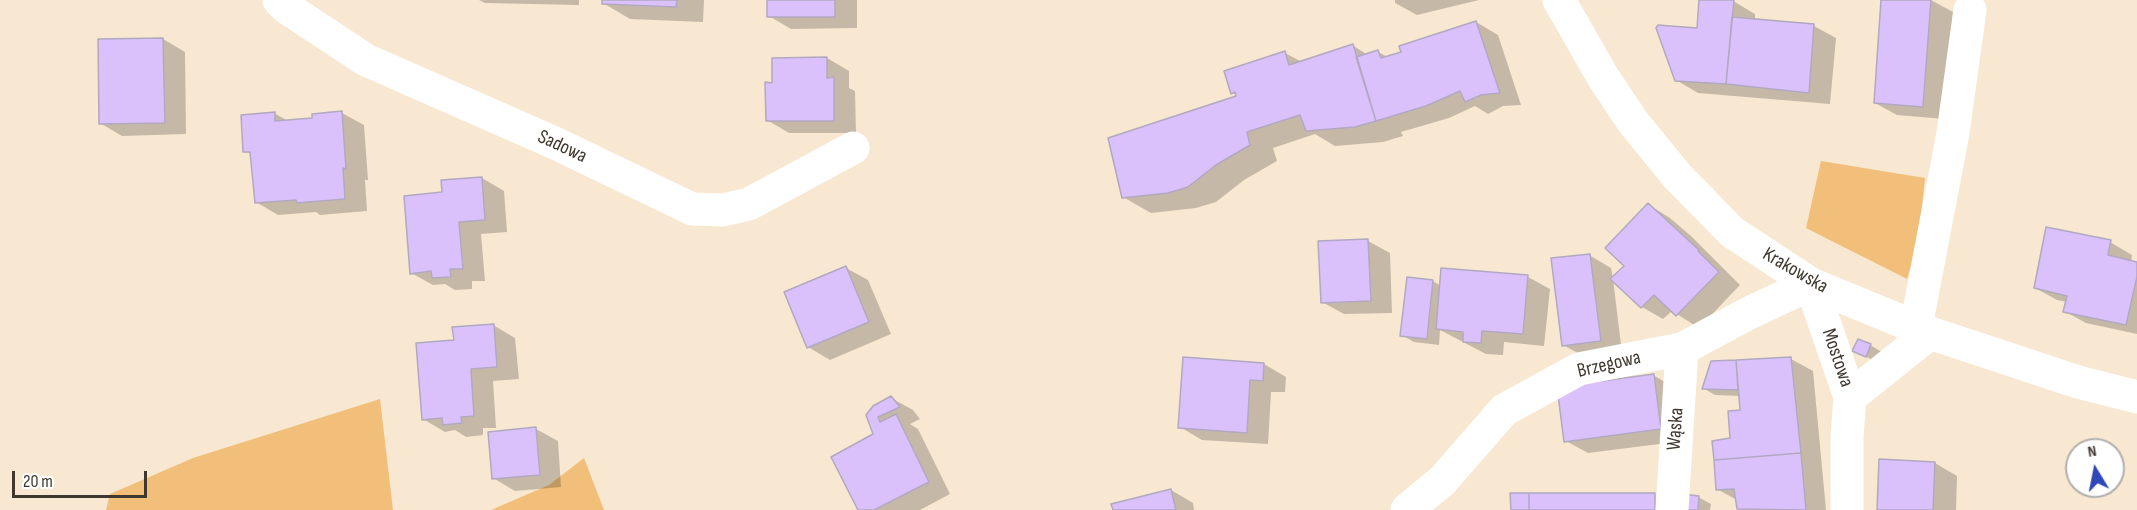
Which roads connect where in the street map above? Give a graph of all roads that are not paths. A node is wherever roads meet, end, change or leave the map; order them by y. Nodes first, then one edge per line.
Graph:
1 (279, 0) edge
2 (1559, 0) edge
3 (1970, 10) dead end
4 (853, 148) dead end
5 (1811, 284) junction
6 (1923, 330) junction
7 (1682, 349) junction
8 (1850, 397) junction
9 (2137, 397) edge
10 (1407, 510) edge
11 (1672, 510) edge
12 (1847, 510) edge

1 - 4 street, Sadowa
2 - 5 street, Krakowska
3 - 6 street
5 - 6 street, Krakowska
5 - 7 street, Brzegowa
5 - 8 street, Mostowa
6 - 8 street, Mostowa
6 - 9 street, Krakowska
7 - 10 street, Brzegowa
7 - 11 street, Wąska
8 - 12 street, Mostowa

